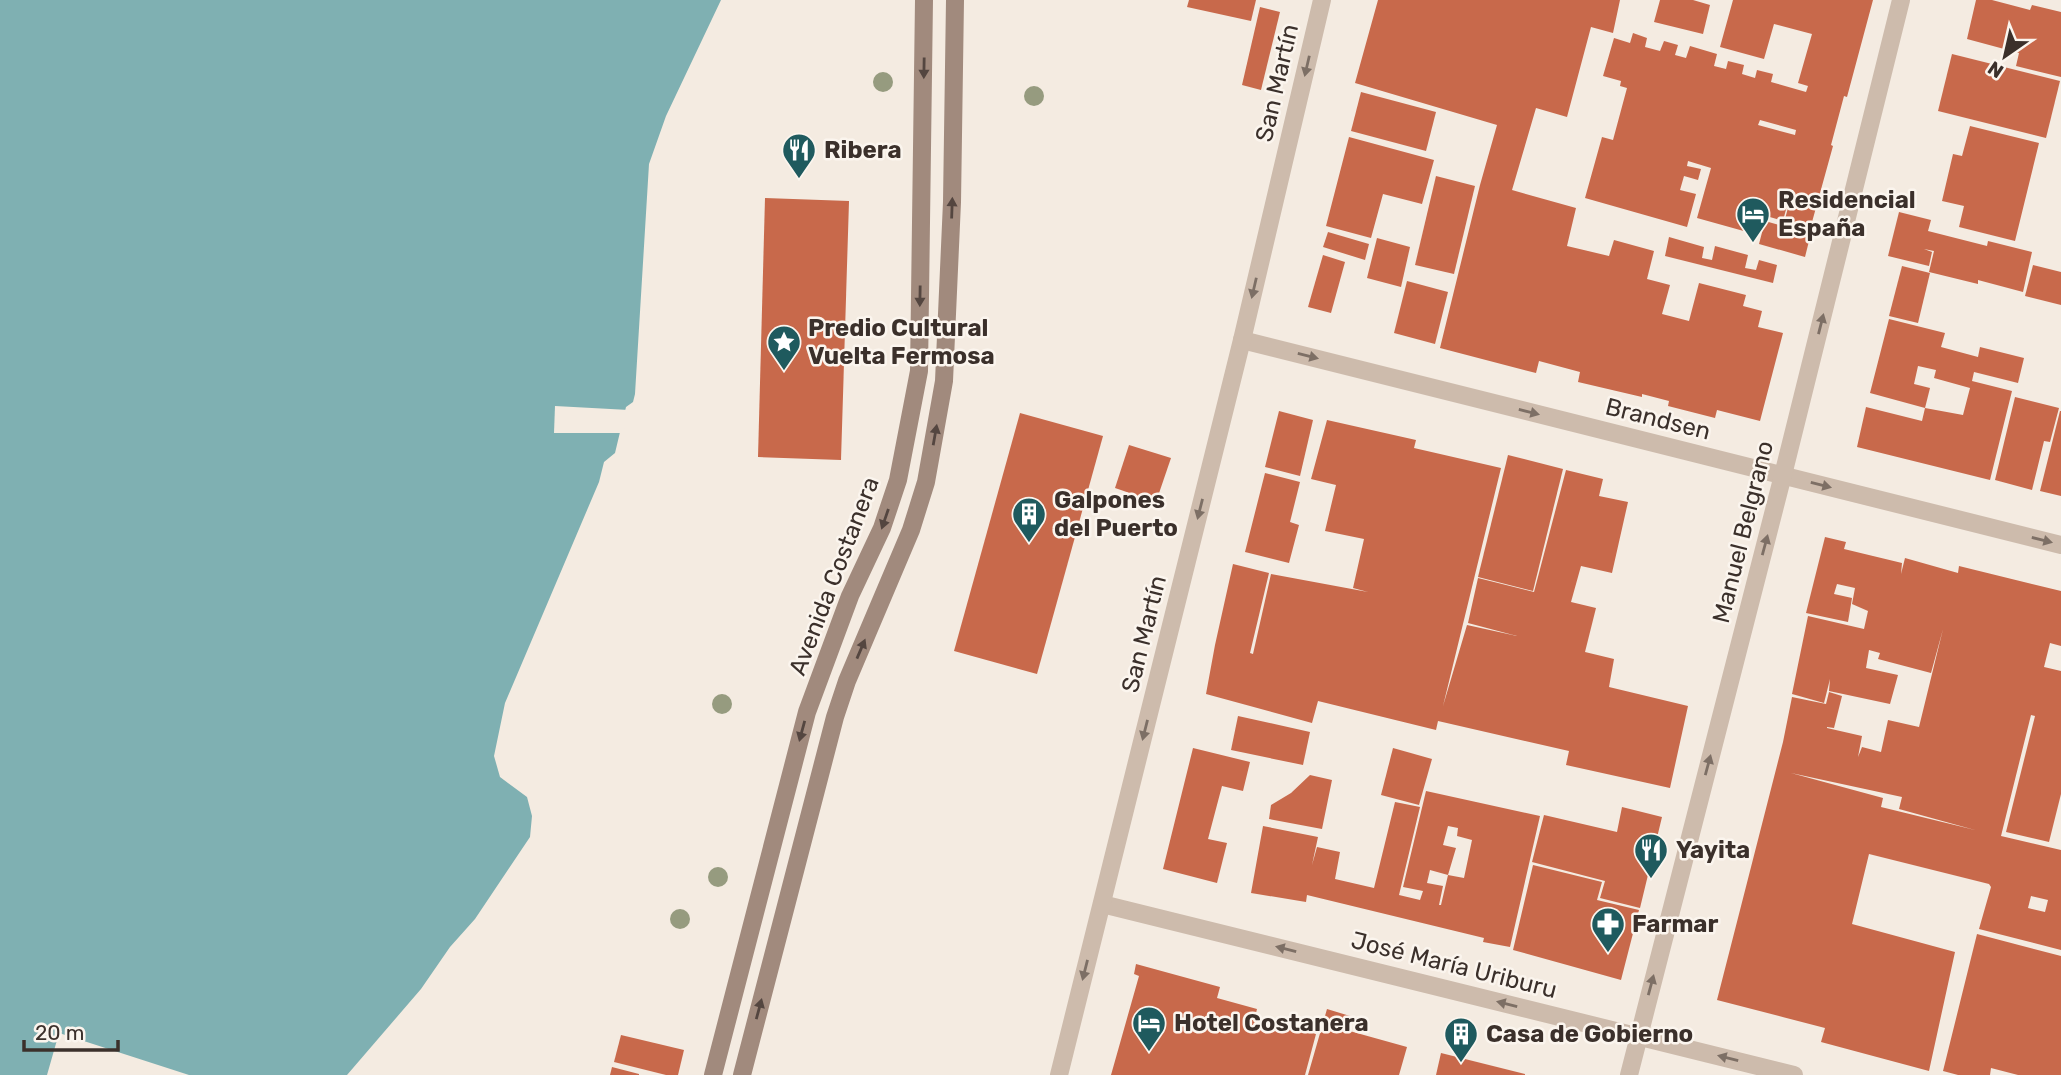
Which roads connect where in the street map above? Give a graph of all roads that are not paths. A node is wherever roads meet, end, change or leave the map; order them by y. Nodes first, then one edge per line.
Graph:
1 (925, 0) edge
2 (955, 0) edge
3 (1322, 0) edge
4 (1901, 0) edge
5 (1242, 340) junction
6 (1783, 475) junction
7 (2061, 545) edge
8 (1102, 904) junction
9 (1638, 1036) junction
10 (713, 1075) edge
11 (742, 1075) edge
12 (1059, 1075) edge
13 (1629, 1075) edge
14 (1794, 1075) edge

1 -> 10 main road, Avenida Costanera
11 -> 2 main road, Avenida Costanera
3 -> 5 street, San Martín
6 -> 4 street, Manuel Belgrano
5 -> 6 street, Brandsen
5 -> 8 street, San Martín
6 -> 7 street, Brandsen
9 -> 6 street, Manuel Belgrano
9 -> 8 street, José María Uriburu
8 -> 12 street, San Martín
9 - 13 street, Manuel Belgrano
14 -> 9 street, José María Uriburu

